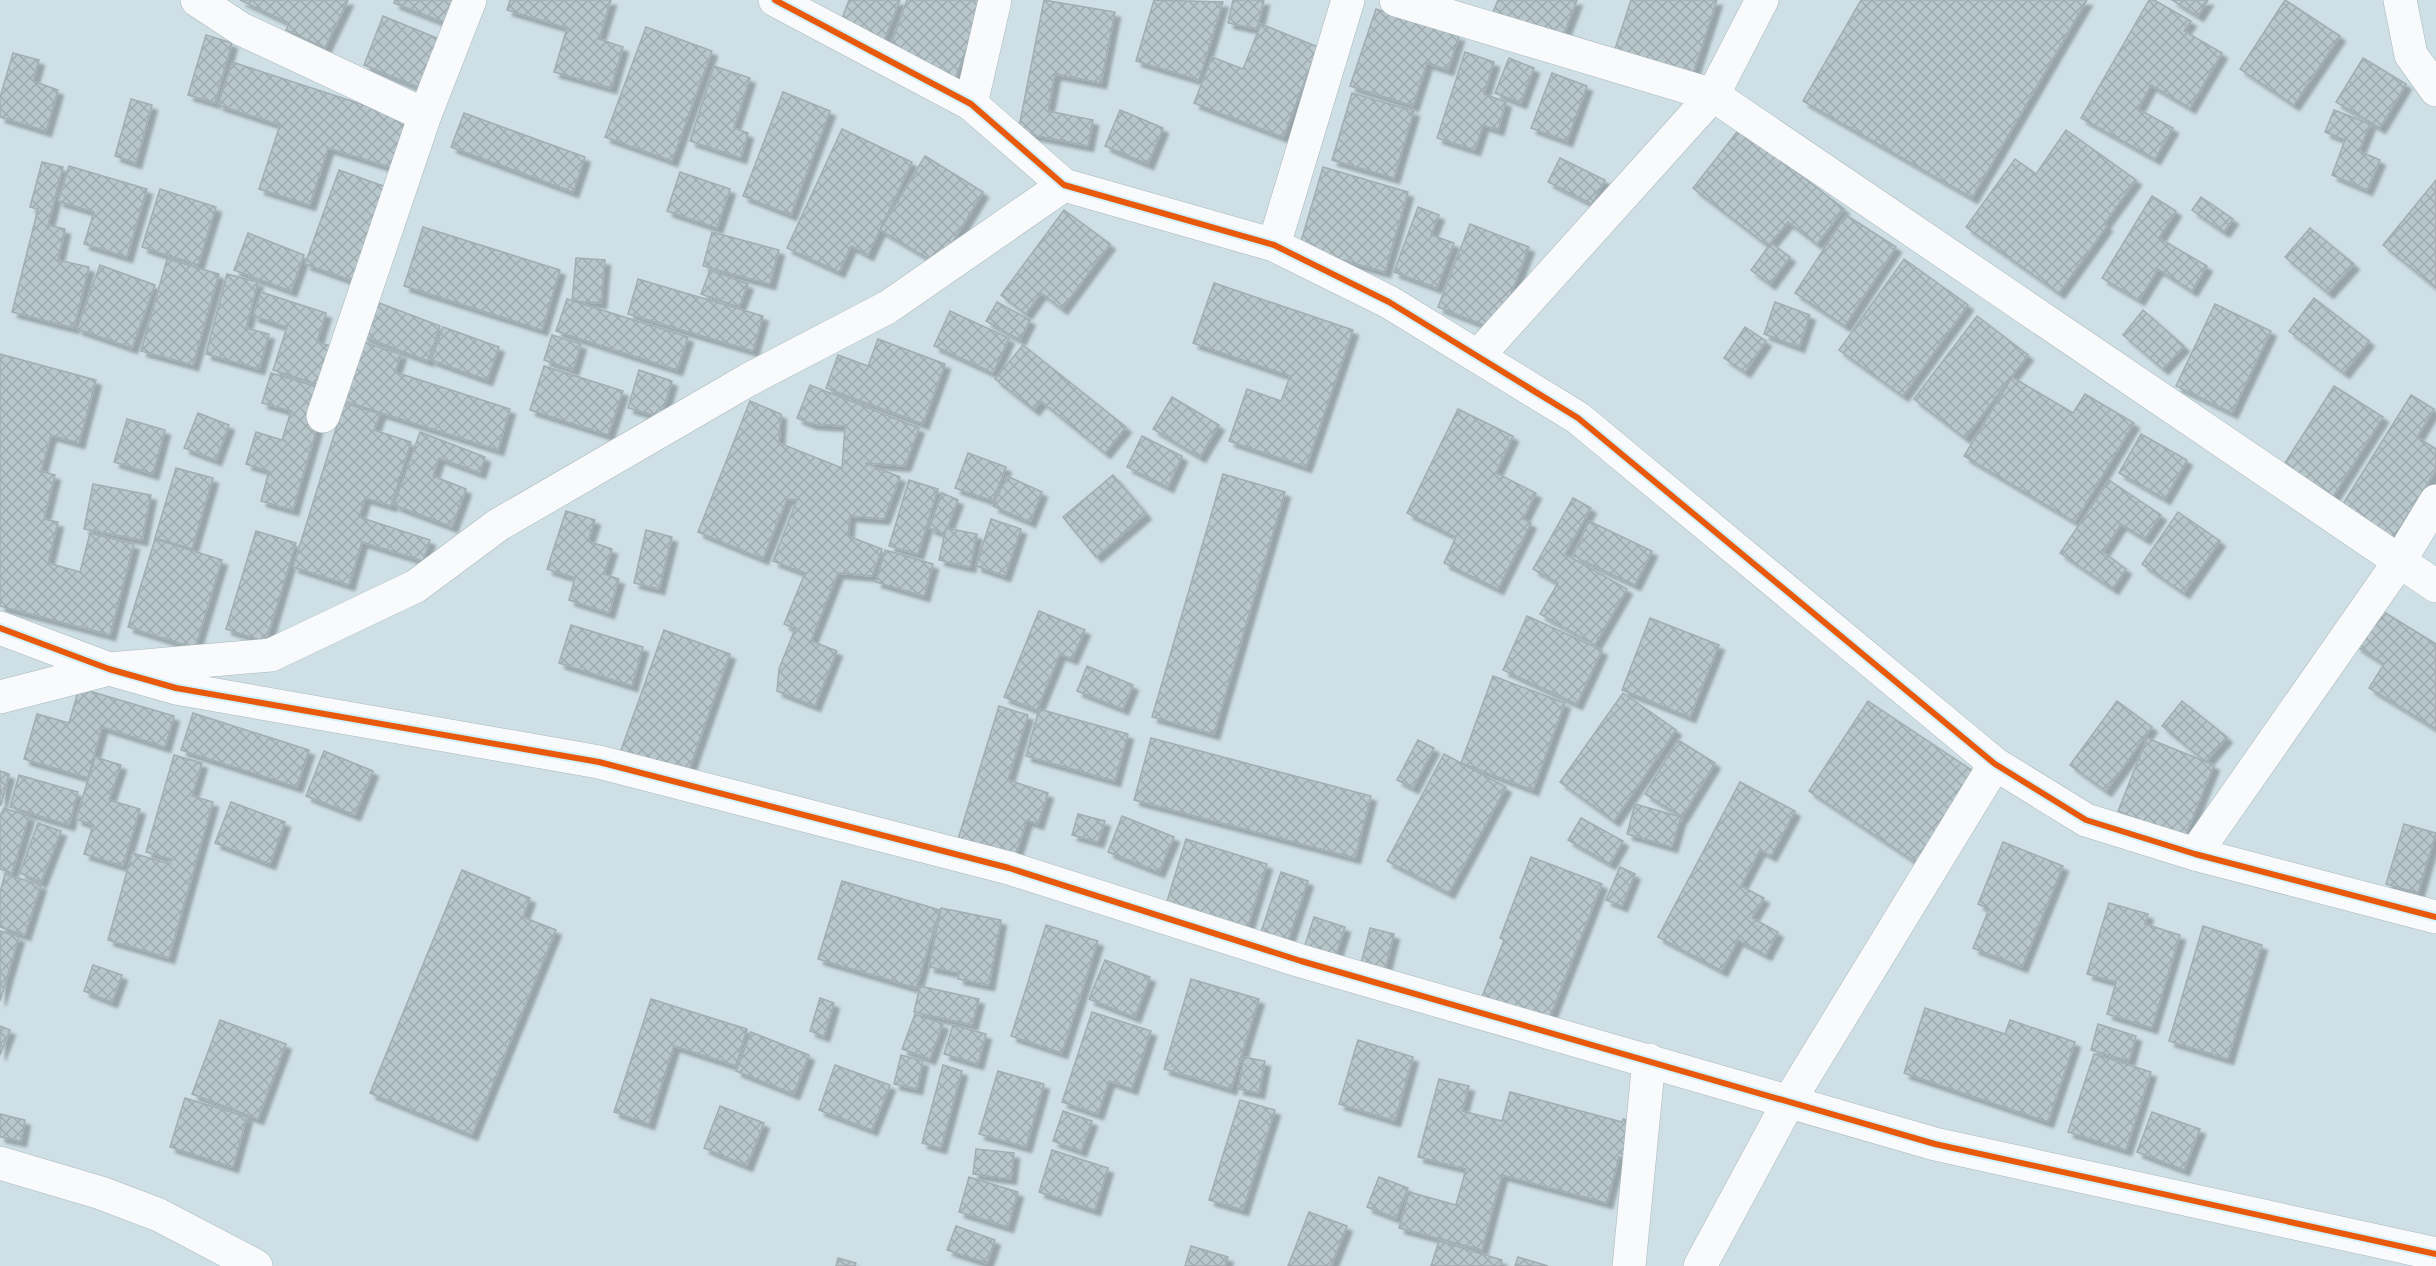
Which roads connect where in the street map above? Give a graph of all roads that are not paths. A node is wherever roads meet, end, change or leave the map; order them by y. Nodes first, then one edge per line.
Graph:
1 (197, 0) edge
2 (470, 0) edge
3 (775, 0) edge
4 (995, 0) edge
5 (1348, 0) edge
6 (1396, 0) edge
7 (1762, 0) edge
8 (2400, 0) edge
9 (2436, 90) edge
10 (1713, 95) junction
11 (971, 104) junction
12 (424, 115) junction
13 (1064, 185) junction
14 (1274, 245) junction
15 (1478, 356) junction
16 (323, 416) dead end
17 (2436, 501) edge
18 (2399, 562) junction
19 (2436, 586) edge
20 (0, 628) edge
21 (109, 669) junction
22 (0, 697) edge
23 (1995, 764) junction
24 (2195, 854) junction
25 (2436, 918) edge
26 (1649, 1060) junction
27 (1788, 1103) junction
28 (0, 1164) edge
29 (2436, 1254) edge
30 (256, 1266) edge
31 (1629, 1266) edge
32 (1700, 1266) edge

1 - 12 street
2 - 12 street
3 - 11 street
4 - 11 street
5 - 14 street
6 - 10 street
7 - 10 street
8 - 9 street
10 - 15 street
10 - 18 street
11 - 13 street
12 - 16 street
13 - 14 street
13 - 21 street
14 - 15 street
15 - 23 street
17 - 18 street
18 - 19 street
18 - 24 street
20 - 21 street
21 - 22 street
21 - 26 street
23 - 24 street
23 - 27 street
24 - 25 street
26 - 27 street
26 - 31 street
27 - 29 street
27 - 32 street
28 - 30 street

